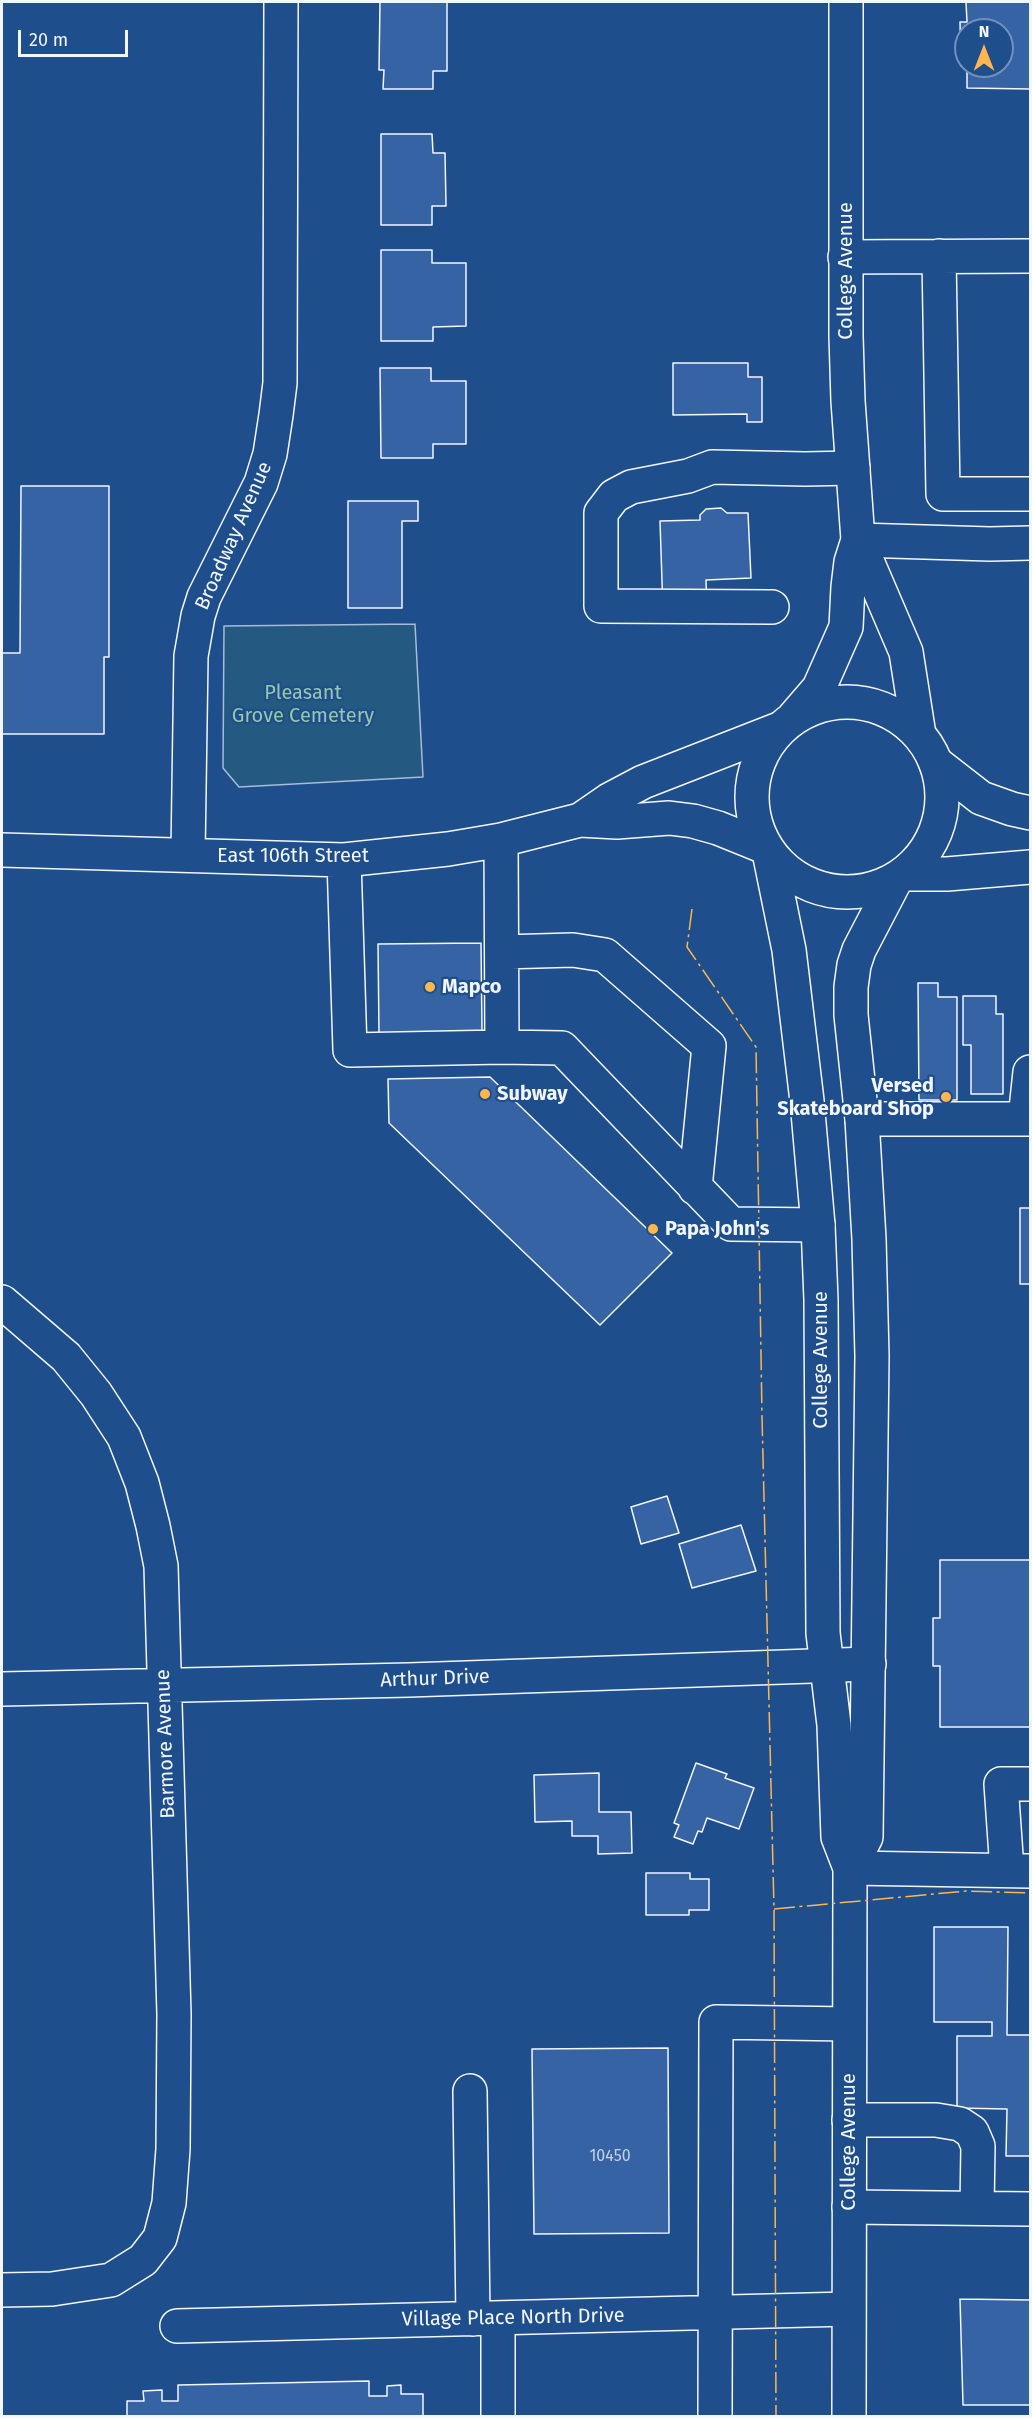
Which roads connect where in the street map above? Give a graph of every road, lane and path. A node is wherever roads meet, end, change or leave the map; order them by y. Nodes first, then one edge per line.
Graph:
1 (281, 2) edge
2 (846, 2) edge
3 (845, 256) junction
4 (939, 256) junction
5 (1030, 256) edge
6 (853, 468) junction
7 (1030, 494) edge
8 (858, 540) junction
9 (1030, 543) edge
10 (771, 607) dead end
11 (786, 723) junction
12 (920, 735) junction
13 (936, 763) junction
14 (1030, 813) edge
15 (580, 820) junction
16 (501, 840) junction
17 (767, 849) junction
18 (2, 850) edge
19 (188, 854) junction
20 (344, 860) junction
21 (1030, 867) edge
22 (899, 877) junction
23 (502, 952) junction
24 (502, 1047) junction
25 (1030, 1072) edge
26 (862, 1119) junction
27 (1028, 1119) edge
28 (695, 1188) junction
29 (818, 1225) junction
30 (2, 1302) edge
31 (869, 1664) junction
32 (827, 1665) junction
33 (163, 1687) junction
34 (2, 1689) edge
35 (1030, 1784) edge
36 (850, 1868) junction
37 (1019, 1870) edge
38 (849, 2024) junction
39 (470, 2091) dead end
40 (849, 2120) junction
41 (849, 2207) junction
42 (977, 2208) junction
43 (1030, 2209) edge
44 (2, 2290) edge
45 (848, 2309) junction
46 (716, 2313) junction
47 (485, 2319) junction
48 (177, 2326) dead end
49 (498, 2416) edge
50 (716, 2416) edge
51 (849, 2416) edge

1 - 19 street, Broadway Avenue
2 - 3 street, College Avenue
3 - 4 street
3 - 6 street, College Avenue
4 - 5 street
4 - 7 street
6 - 8 street, College Avenue
6 - 10 street
8 - 9 street
8 - 11 street, College Avenue
8 - 12 street, College Avenue
11 - 12 street
11 - 15 street, East 106th Street
11 - 17 street
12 - 13 street
13 - 14 street
13 - 22 street
15 - 16 street, East 106th Street
15 - 17 street, East 106th Street
16 - 20 street, East 106th Street
16 - 23 street
17 - 22 street
17 - 29 street, College Avenue
18 - 19 street, East 106th Street
19 - 20 street, East 106th Street
20 - 24 street
21 - 22 street
22 - 26 street, College Avenue
23 - 24 street
23 - 28 street
24 - 28 street
25 - 27 street
26 - 27 street
26 - 31 street, College Avenue
28 - 29 street
29 - 32 street, College Avenue
30 - 33 street, Barmore Avenue
31 - 32 street, Arthur Drive
31 - 36 street, College Avenue
32 - 33 street, Arthur Drive
32 - 36 street, College Avenue
33 - 34 street, Arthur Drive
33 - 44 street, Barmore Avenue
35 - 37 street
36 - 37 street
36 - 38 street, College Avenue
38 - 40 street, College Avenue
38 - 46 street
39 - 47 street
40 - 41 street, College Avenue
40 - 42 street
41 - 42 street
41 - 45 street, College Avenue
42 - 43 street
45 - 46 street, Village Place North Drive
45 - 51 street, College Avenue
46 - 47 street, Village Place North Drive
46 - 50 street
47 - 48 street, Village Place North Drive
47 - 49 street

